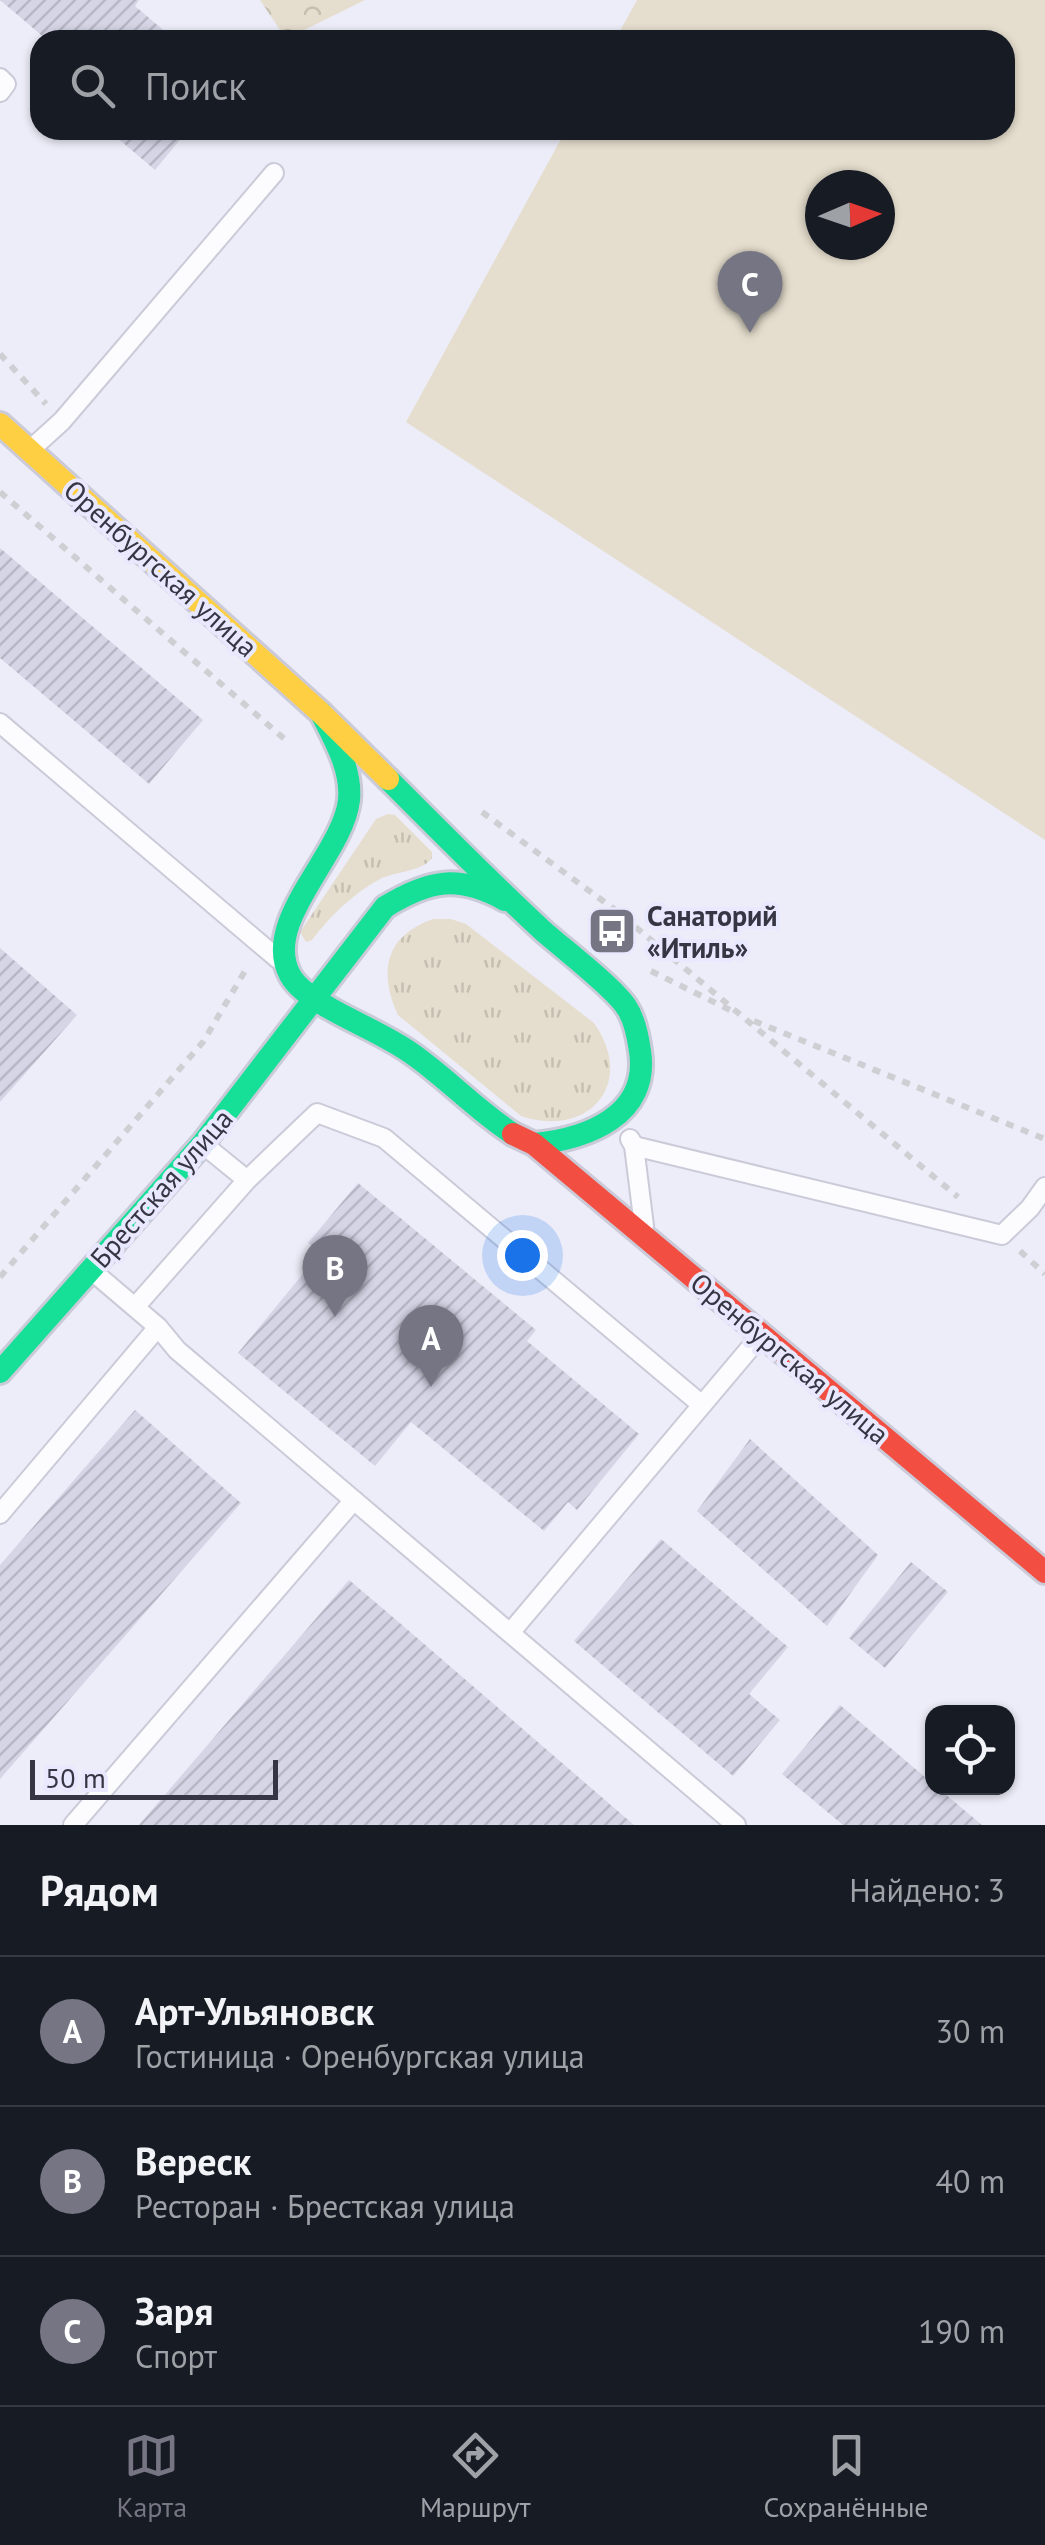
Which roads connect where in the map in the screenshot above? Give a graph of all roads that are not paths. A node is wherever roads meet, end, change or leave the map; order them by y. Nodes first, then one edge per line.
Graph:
1 (0, 78) edge
2 (0, 92) edge
3 (274, 173) dead end
4 (0, 424) edge
5 (30, 450) junction
6 (321, 713) junction
7 (0, 723) edge
8 (516, 907) junction
9 (284, 964) junction
10 (315, 998) junction
11 (617, 1119) junction
12 (202, 1144) junction
13 (534, 1144) junction
14 (634, 1146) junction
15 (247, 1180) junction
16 (1045, 1187) edge
17 (645, 1236) junction
18 (90, 1270) junction
19 (135, 1307) junction
20 (158, 1327) junction
21 (762, 1334) junction
22 (0, 1372) edge
23 (702, 1405) junction
24 (354, 1500) junction
25 (0, 1514) edge
26 (1045, 1572) edge
27 (510, 1633) junction
28 (73, 1825) edge
29 (736, 1825) edge

1 - 2 lane
3 - 5 lane
4 - 5 street, Оренбургская улица
5 - 6 street, Оренбургская улица
6 - 8 street, Оренбургская улица
6 - 9 street, Оренбургская улица
7 - 9 lane
8 - 10 street, Брестская улица
8 - 11 street, Оренбургская улица
9 - 10 street, Оренбургская улица
10 - 12 street, Брестская улица
10 - 13 street, Оренбургская улица
11 - 13 street
11 - 14 lane
12 - 15 lane
12 - 18 street, Брестская улица
13 - 17 street, Оренбургская улица
14 - 16 lane
14 - 17 lane
15 - 19 lane
15 - 23 lane
17 - 21 street, Оренбургская улица
18 - 19 lane
18 - 22 street, Брестская улица
19 - 20 lane
20 - 24 lane
20 - 25 lane
21 - 23 lane
21 - 26 street, Оренбургская улица
23 - 27 lane
24 - 27 lane
24 - 28 lane
27 - 29 lane

